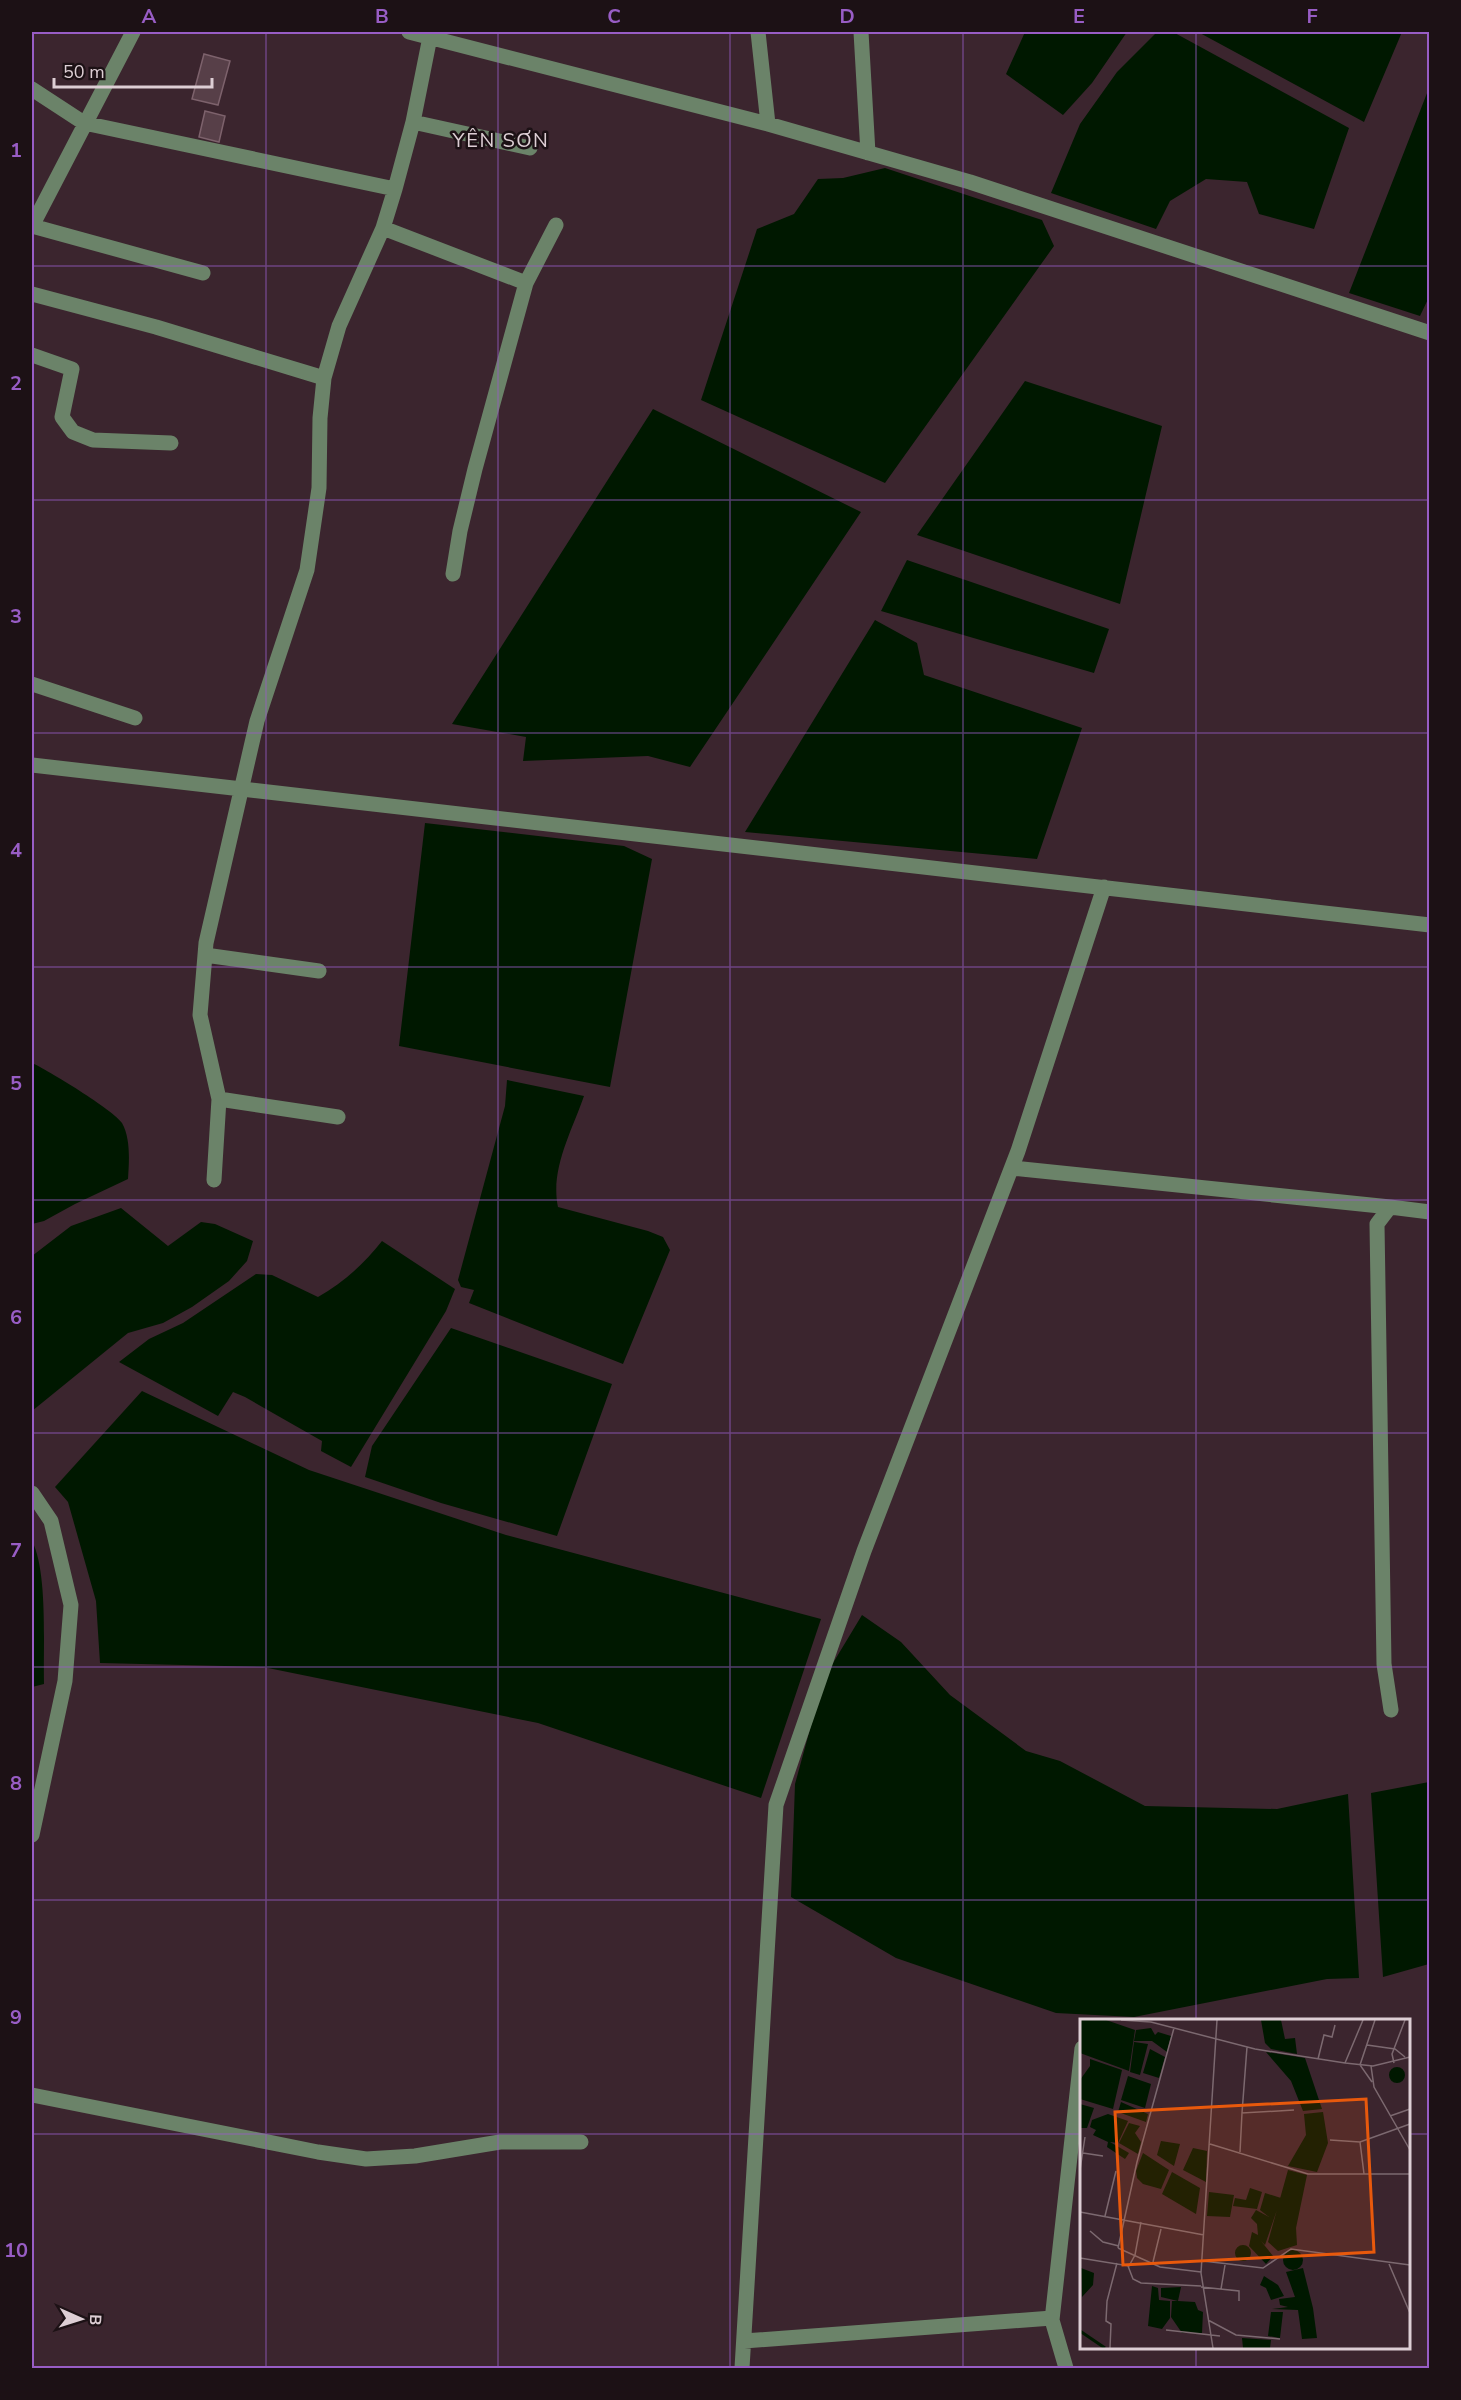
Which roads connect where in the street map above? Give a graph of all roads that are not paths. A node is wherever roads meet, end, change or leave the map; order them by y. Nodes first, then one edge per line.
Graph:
1 (133, 32) edge
2 (409, 32) edge
3 (758, 32) edge
4 (861, 32) edge
5 (430, 34) edge
6 (32, 89) edge
7 (413, 122) junction
8 (84, 123) junction
9 (768, 124) junction
10 (530, 148) dead end
11 (868, 153) junction
12 (395, 189) junction
13 (556, 225) dead end
14 (32, 226) edge
15 (383, 228) junction
16 (203, 273) dead end
17 (526, 283) junction
18 (32, 294) edge
19 (1430, 333) edge
20 (32, 355) edge
21 (324, 378) junction
22 (171, 443) dead end
23 (453, 574) dead end
24 (32, 684) edge
25 (135, 718) dead end
26 (32, 765) edge
27 (241, 788) junction
28 (1104, 887) junction
29 (1430, 925) edge
30 (205, 954) junction
31 (319, 971) dead end
32 (219, 1099) junction
33 (338, 1117) dead end
34 (1012, 1168) junction
35 (214, 1180) dead end
36 (1390, 1207) junction
37 (1430, 1212) edge
38 (32, 1493) edge
39 (1391, 1710) dead end
40 (32, 1835) edge
41 (1080, 2066) edge
42 (32, 2095) edge
43 (581, 2142) dead end
44 (1052, 2318) junction
45 (744, 2341) junction
46 (742, 2368) edge
47 (1066, 2368) edge

1 - 8 street
2 - 5 street
3 - 9 street
4 - 11 street
5 - 7 street
5 - 9 street
6 - 8 street
7 - 10 street
7 - 12 street
8 - 12 street
8 - 14 street
9 - 11 street
11 - 19 street
12 - 15 street
13 - 17 street
14 - 16 street
15 - 17 street
15 - 21 street
17 - 23 street
18 - 21 street
20 - 22 street
21 - 27 street
24 - 25 street
26 - 27 street
27 - 28 street
27 - 30 street
28 - 29 street
28 - 34 street
30 - 31 street
30 - 32 street
32 - 33 street
32 - 35 street
34 - 36 street
34 - 45 street
36 - 37 street
36 - 39 street
38 - 40 street
41 - 44 street
42 - 43 street
44 - 45 street
44 - 47 street
45 - 46 street

